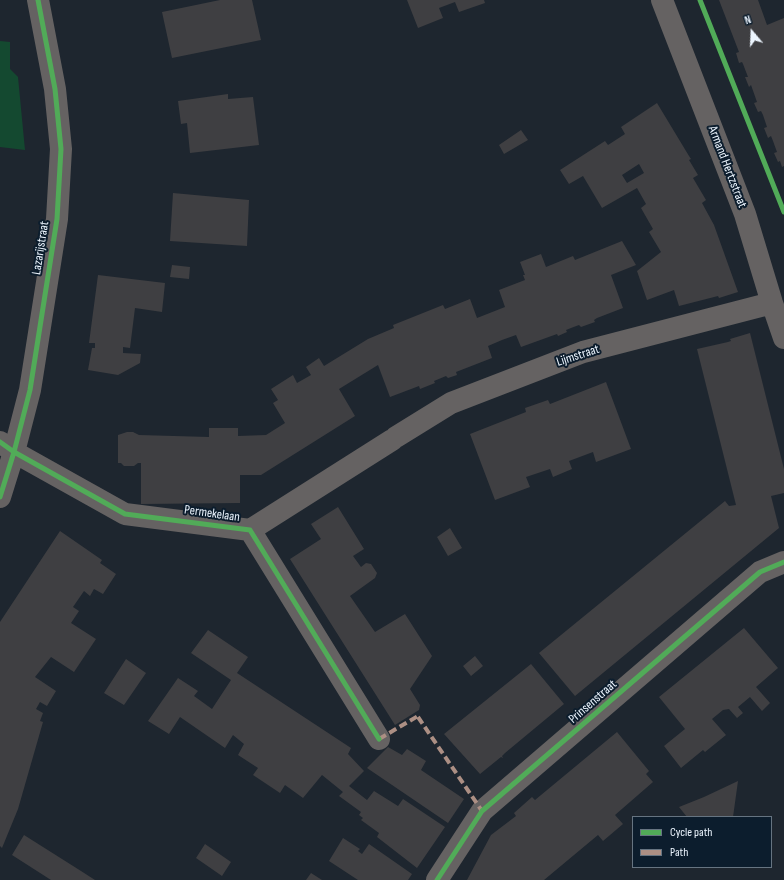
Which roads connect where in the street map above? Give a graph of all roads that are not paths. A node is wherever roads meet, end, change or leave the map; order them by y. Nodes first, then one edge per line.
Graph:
1 (38, 0) edge
2 (662, 0) edge
3 (772, 304) junction
4 (784, 338) edge
5 (394, 439) joint
6 (7, 447) edge
7 (0, 497) edge
8 (250, 530) junction
9 (784, 562) edge
10 (379, 739) dead end
11 (437, 880) edge

1 - 6 street, Lazarijstraat
2 - 3 street, Armand Hertzstraat
3 - 4 street, Armand Hertzstraat
3 - 5 street, Lijmstraat
5 - 8 street, Permekelaan
6 - 7 street, Lazarijstraat
6 - 8 street, Permekelaan
8 - 10 street, Permekelaan
9 - 11 street, Prinsenstraat

